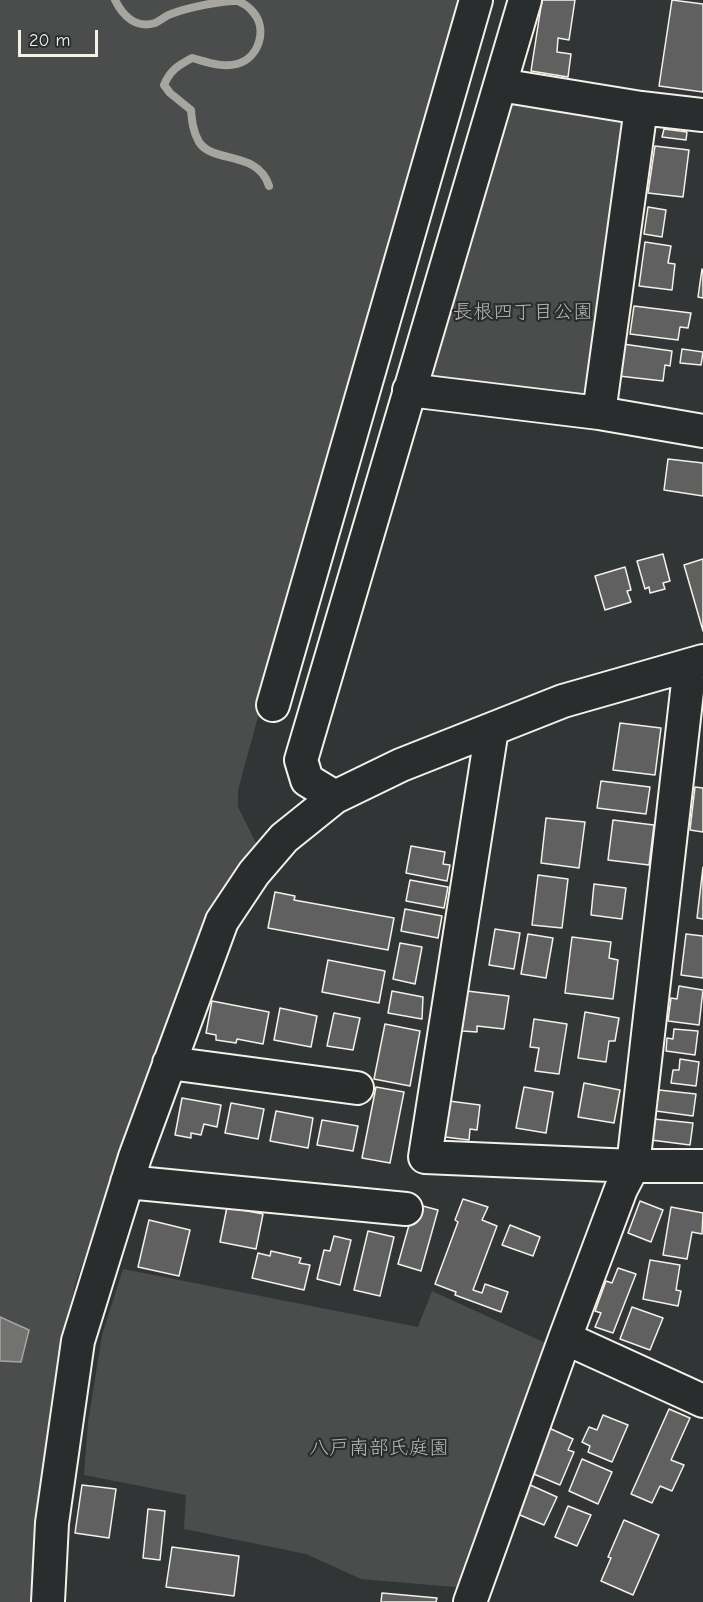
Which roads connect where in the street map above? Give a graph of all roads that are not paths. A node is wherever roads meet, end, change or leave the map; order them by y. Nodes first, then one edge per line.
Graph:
1 (476, 0) edge
2 (525, 0) edge
3 (500, 85) junction
4 (641, 108) junction
5 (703, 116) edge
6 (409, 390) junction
7 (599, 413) junction
8 (703, 431) edge
9 (696, 663) edge
10 (273, 705) dead end
11 (492, 729) junction
12 (335, 797) junction
13 (169, 1063) junction
14 (357, 1088) dead end
15 (633, 1166) junction
16 (703, 1166) edge
17 (127, 1182) junction
18 (406, 1209) dead end
19 (565, 1338) junction
20 (703, 1401) edge
21 (48, 1602) edge
22 (470, 1602) edge

1 - 10 street
2 - 3 street
3 - 4 street
3 - 6 street
4 - 5 street
4 - 7 street
6 - 7 street
6 - 12 street
7 - 8 street
9 - 11 street
9 - 15 street
11 - 12 street
11 - 15 street
12 - 13 street
13 - 14 street
13 - 17 street
15 - 16 street
15 - 19 street
17 - 18 street
17 - 21 street
19 - 20 street
19 - 22 street

